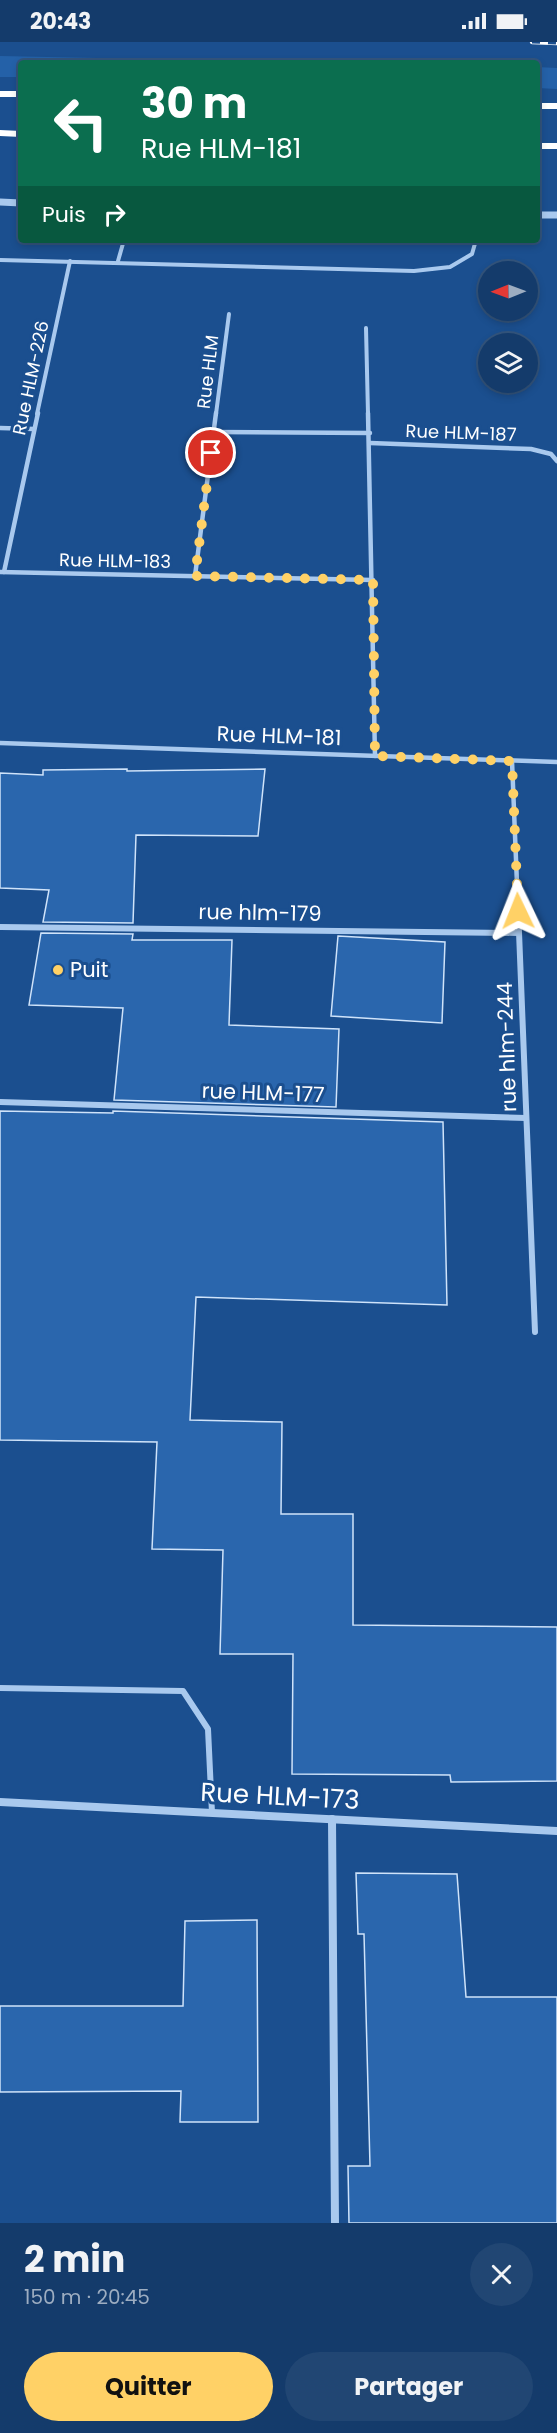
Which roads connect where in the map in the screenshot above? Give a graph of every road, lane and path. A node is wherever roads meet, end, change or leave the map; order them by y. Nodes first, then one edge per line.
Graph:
1 (0, 94) edge
2 (18, 94) edge
3 (540, 106) edge
4 (557, 106) edge
5 (0, 134) edge
6 (18, 134) edge
7 (540, 146) edge
8 (557, 146) edge
9 (0, 202) edge
10 (18, 202) edge
11 (540, 215) edge
12 (557, 215) edge
13 (123, 243) edge
14 (475, 243) edge
15 (0, 260) edge
16 (70, 261) junction
17 (118, 261) junction
18 (229, 314) dead end
19 (366, 328) dead end
20 (0, 428) edge
21 (34, 429) junction
22 (213, 432) junction
23 (370, 433) junction
24 (370, 443) junction
25 (557, 461) edge
26 (2, 572) edge
27 (195, 576) junction
28 (373, 580) junction
29 (0, 743) edge
30 (375, 756) junction
31 (512, 761) junction
32 (557, 762) edge
33 (0, 927) edge
34 (519, 933) junction
35 (0, 1102) edge
36 (526, 1118) junction
37 (535, 1332) dead end
38 (0, 1688) edge
39 (0, 1802) edge
40 (212, 1813) junction
41 (332, 1819) junction
42 (557, 1831) edge
43 (335, 2223) edge

1 - 2 highway
3 - 4 highway
5 - 6 highway
7 - 8 highway
9 - 10 street
11 - 12 street
13 - 17 street
14 - 17 street
15 - 16 street
16 - 17 street
16 - 21 street, Rue HLM-226
18 - 22 street, Rue HLM
19 - 23 street
20 - 21 street
21 - 26 street, Rue HLM-226
22 - 23 street
22 - 27 street, Rue HLM
23 - 24 street
24 - 25 street, Rue HLM-187
24 - 28 street
26 - 27 street, Rue HLM-183
27 - 28 street, Rue HLM-183
28 - 30 street
29 - 30 street, Rue HLM-181
30 - 31 street, Rue HLM-181
31 - 32 street, Rue HLM-181
31 - 34 street, rue hlm-244
33 - 34 street, rue hlm-179
34 - 36 street, rue hlm-244
35 - 36 street, rue HLM-177
36 - 37 street, rue hlm-244
38 - 40 lane
39 - 40 street, Rue HLM-173
40 - 41 street, Rue HLM-173
41 - 42 street, Rue HLM-173
41 - 43 street

